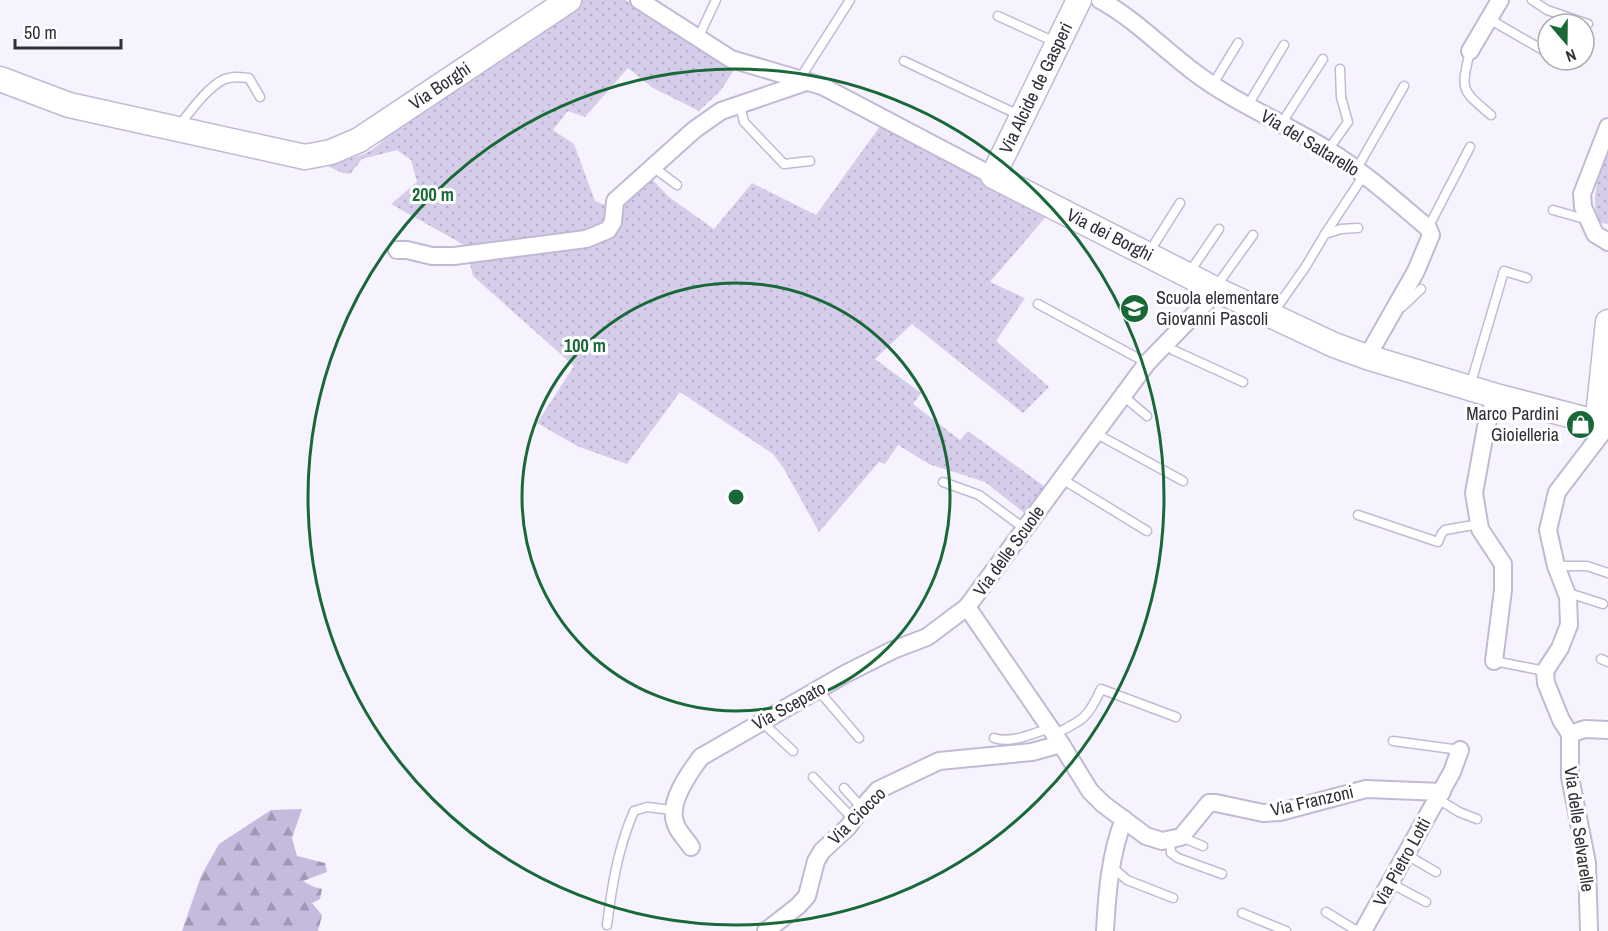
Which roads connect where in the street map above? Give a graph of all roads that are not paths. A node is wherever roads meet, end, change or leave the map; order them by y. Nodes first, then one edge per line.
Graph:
1 (569, 0) edge
2 (639, 0) edge
3 (716, 0) edge
4 (850, 0) edge
5 (1079, 0) edge
6 (1100, 0) edge
7 (1500, 0) edge
8 (1532, 0) edge
9 (1553, 12) edge
10 (998, 16) dead end
11 (1489, 19) junction
12 (698, 38) junction
13 (1057, 43) junction
14 (1238, 43) dead end
15 (1284, 45) dead end
16 (1536, 46) edge
17 (1470, 51) joint
18 (1323, 59) dead end
19 (904, 61) dead end
20 (1340, 69) dead end
21 (0, 79) edge
22 (802, 81) junction
23 (1213, 84) junction
24 (1404, 86) dead end
25 (260, 97) dead end
26 (741, 105) junction
27 (1248, 105) junction
28 (1022, 116) junction
29 (1491, 116) dead end
30 (1281, 124) junction
31 (1608, 127) edge
32 (176, 129) junction
33 (1470, 147) dead end
34 (1328, 150) junction
35 (810, 161) dead end
36 (653, 167) junction
37 (1360, 173) junction
38 (993, 176) junction
39 (677, 185) dead end
40 (1180, 203) dead end
41 (1552, 210) dead end
42 (1588, 220) junction
43 (1358, 228) dead end
44 (1428, 228) junction
45 (1219, 229) dead end
46 (1325, 234) junction
47 (1253, 235) dead end
48 (1608, 242) edge
49 (397, 250) dead end
50 (1148, 254) junction
51 (1188, 274) junction
52 (1527, 278) dead end
53 (1421, 289) dead end
54 (1216, 290) junction
55 (1038, 304) dead end
56 (1271, 315) junction
57 (1391, 315) junction
58 (1608, 322) edge
59 (1165, 344) junction
60 (1367, 357) junction
61 (1147, 363) junction
62 (1243, 382) dead end
63 (1470, 388) junction
64 (1122, 395) junction
65 (1496, 396) junction
66 (1147, 416) dead end
67 (1604, 427) edge
68 (1095, 433) junction
69 (1062, 479) junction
70 (1183, 481) dead end
71 (943, 482) dead end
72 (1358, 515) dead end
73 (1479, 524) junction
74 (1025, 529) junction
75 (1148, 531) dead end
76 (1556, 566) junction
77 (1608, 573) edge
78 (1568, 597) junction
79 (1603, 604) dead end
80 (967, 607) junction
81 (1494, 661) joint
82 (1545, 671) junction
83 (818, 690) junction
84 (1176, 717) dead end
85 (762, 722) junction
86 (1608, 730) edge
87 (1570, 734) junction
88 (1056, 735) junction
89 (859, 738) dead end
90 (994, 738) dead end
91 (1393, 741) dead end
92 (1460, 750) joint
93 (793, 751) dead end
94 (813, 777) dead end
95 (844, 788) dead end
96 (1440, 795) junction
97 (672, 810) junction
98 (858, 814) junction
99 (1124, 819) junction
100 (1477, 819) dead end
101 (1175, 838) junction
102 (691, 846) dead end
103 (1203, 846) dead end
104 (1405, 854) junction
105 (1112, 867) junction
106 (1436, 872) dead end
107 (1222, 874) dead end
108 (1390, 883) junction
109 (1173, 898) dead end
110 (1426, 902) dead end
111 (1326, 912) dead end
112 (1242, 913) dead end
113 (607, 925) dead end
114 (766, 931) edge
115 (1105, 931) edge
116 (1286, 931) edge
117 (1357, 931) edge
118 (1363, 931) edge
119 (1589, 931) edge

1 - 32 street, Via Borghi
2 - 12 street, Via dei Borghi
3 - 12 lane
4 - 22 lane
5 - 13 street, Via Alcide de Gasperi
6 - 23 street, Via del Saltarello
7 - 11 street
8 - 9 lane
10 - 13 lane
11 - 16 lane
11 - 17 street
12 - 22 street, Via dei Borghi
13 - 28 street, Via Alcide de Gasperi
14 - 23 lane
15 - 27 lane
17 - 29 lane
18 - 30 lane
19 - 28 lane
20 - 34 lane
21 - 32 street
22 - 26 street
22 - 38 street, Via dei Borghi
23 - 27 street, Via del Saltarello
24 - 37 lane
25 - 32 lane
26 - 35 lane
26 - 36 street
27 - 30 street, Via del Saltarello
28 - 38 street, Via Alcide de Gasperi
30 - 34 street, Via del Saltarello
31 - 42 street
33 - 44 lane
34 - 37 street, Via del Saltarello
36 - 39 lane
36 - 49 street
37 - 44 street, Via del Saltarello
37 - 46 lane
38 - 50 street, Via dei Borghi
40 - 50 lane
41 - 42 lane
42 - 48 street
43 - 46 lane
44 - 57 street
45 - 51 lane
46 - 56 lane
47 - 54 lane
50 - 51 street, Via dei Borghi
51 - 54 street, Via dei Borghi
52 - 63 lane
53 - 57 lane
54 - 56 street, Via dei Borghi
54 - 59 street, Via delle Scuole
55 - 61 lane
56 - 60 street, Via dei Borghi
57 - 60 street
58 - 67 street
59 - 61 street, Via delle Scuole
59 - 62 lane
60 - 63 street, Via dei Borghi
61 - 64 street, Via delle Scuole
63 - 65 street, Via dei Borghi
64 - 66 lane
64 - 68 street, Via delle Scuole
65 - 67 street, Via dei Borghi
65 - 73 street
67 - 76 street
68 - 69 street, Via delle Scuole
68 - 70 lane
69 - 74 street, Via delle Scuole
69 - 75 lane
71 - 74 lane
72 - 73 lane
73 - 81 street
74 - 80 street, Via delle Scuole
76 - 77 lane
76 - 78 street
78 - 79 lane
78 - 82 street
80 - 83 street, Via Scepato
80 - 88 street, Via delle Scuole
81 - 82 lane
82 - 87 street, Via delle Selvarelle
83 - 85 street, Via Scepato
83 - 89 lane
84 - 88 lane
85 - 93 lane
85 - 97 street, Via Scepato
86 - 87 street
87 - 119 street, Via delle Selvarelle
88 - 90 lane
88 - 98 street, Via Ciocco
88 - 99 street, Via delle Scuole
91 - 92 lane
92 - 96 street
94 - 98 lane
95 - 98 lane
96 - 100 lane
96 - 101 street, Via Franzoni
96 - 104 street, Via Pietro Lotti
97 - 102 street
97 - 113 lane
98 - 114 street, Via Ciocco
99 - 101 street
99 - 105 street
101 - 103 lane
101 - 107 lane
104 - 106 lane
104 - 108 street, Via Pietro Lotti
105 - 109 lane
105 - 115 street
108 - 110 lane
108 - 118 street, Via Pietro Lotti
111 - 117 lane
112 - 116 lane

